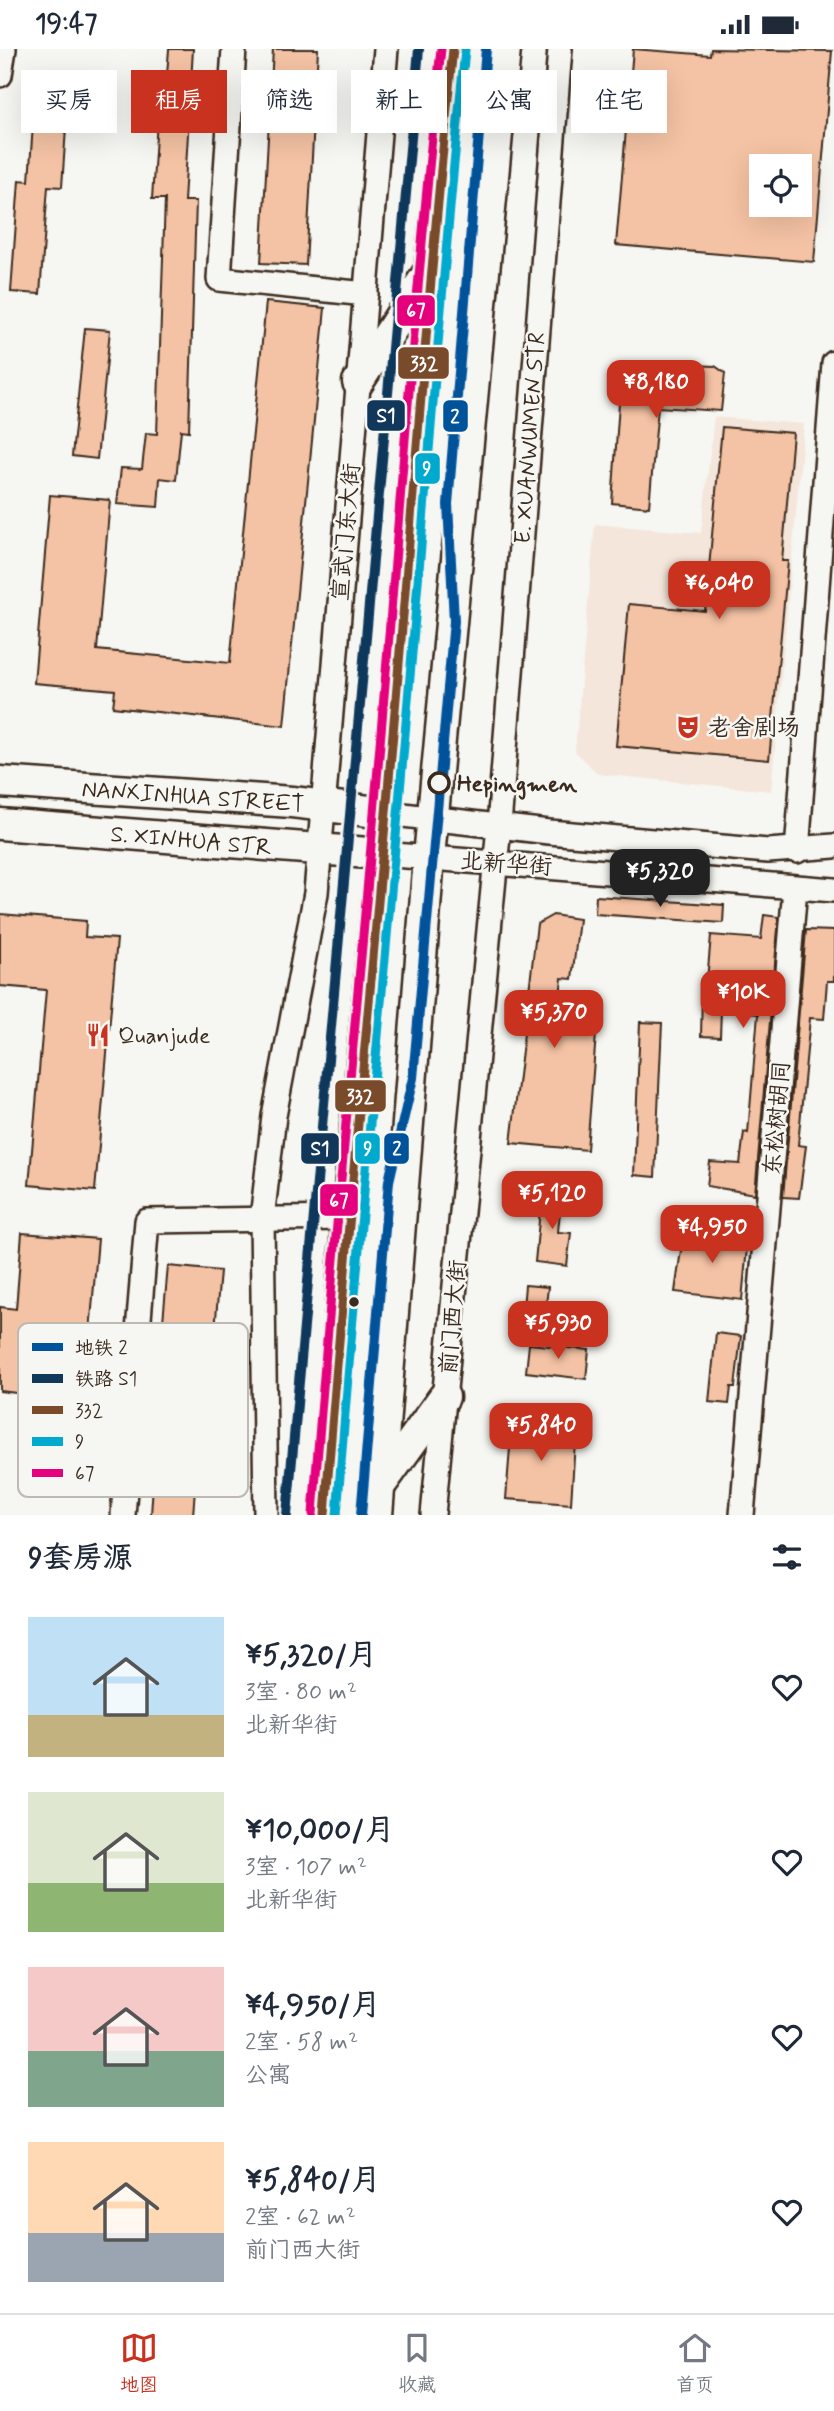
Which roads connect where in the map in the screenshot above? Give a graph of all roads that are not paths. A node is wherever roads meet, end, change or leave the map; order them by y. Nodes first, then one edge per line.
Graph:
1 (4, 49) edge
2 (234, 49) edge
3 (386, 49) edge
4 (453, 49) edge
5 (505, 49) edge
6 (560, 49) edge
7 (0, 75) edge
8 (430, 269) junction
9 (366, 294) junction
10 (834, 363) edge
11 (358, 382) junction
12 (0, 782) edge
13 (322, 805) junction
14 (386, 813) junction
15 (433, 818) junction
16 (0, 824) edge
17 (499, 826) junction
18 (834, 846) edge
19 (318, 850) junction
20 (797, 851) junction
21 (382, 855) junction
22 (429, 857) junction
23 (495, 862) junction
24 (796, 888) junction
25 (834, 890) edge
26 (348, 1218) junction
27 (262, 1219) junction
28 (139, 1323) edge
29 (444, 1397) junction
30 (124, 1497) edge
31 (378, 1501) edge
32 (123, 1515) edge
33 (267, 1515) edge
34 (325, 1515) edge
35 (433, 1515) edge
36 (742, 1515) edge

1 - 7 street
2 - 9 street
3 - 9 street, 宣武门东大街
4 - 8 main road
5 - 15 main road
6 - 17 street, E. XUANWUMEN STR
8 - 11 main road
8 - 14 main road
9 - 11 street, 宣武门东大街
10 - 20 street
11 - 13 street, 宣武门东大街
12 - 13 main road, NANXINHUA STREET
13 - 14 main road, NANXINHUA STREET
13 - 19 street, 宣武门东大街
14 - 15 street
14 - 21 main road
15 - 17 street
15 - 22 main road
16 - 19 main road, S. XINHUA STR
17 - 20 street
17 - 23 street, 前门西大街
18 - 20 street
19 - 21 main road, S. XINHUA STR
19 - 27 street
21 - 22 street, 北新华街
21 - 26 main road
22 - 23 street, 北新华街
22 - 31 main road
23 - 24 street, 北新华街
23 - 29 street, 前门西大街
24 - 25 street, 北新华街
24 - 36 street, 东松树胡同
26 - 27 street
26 - 34 main road
27 - 28 street
27 - 33 street
29 - 31 main road
29 - 35 street, 前门西大街
30 - 32 street

